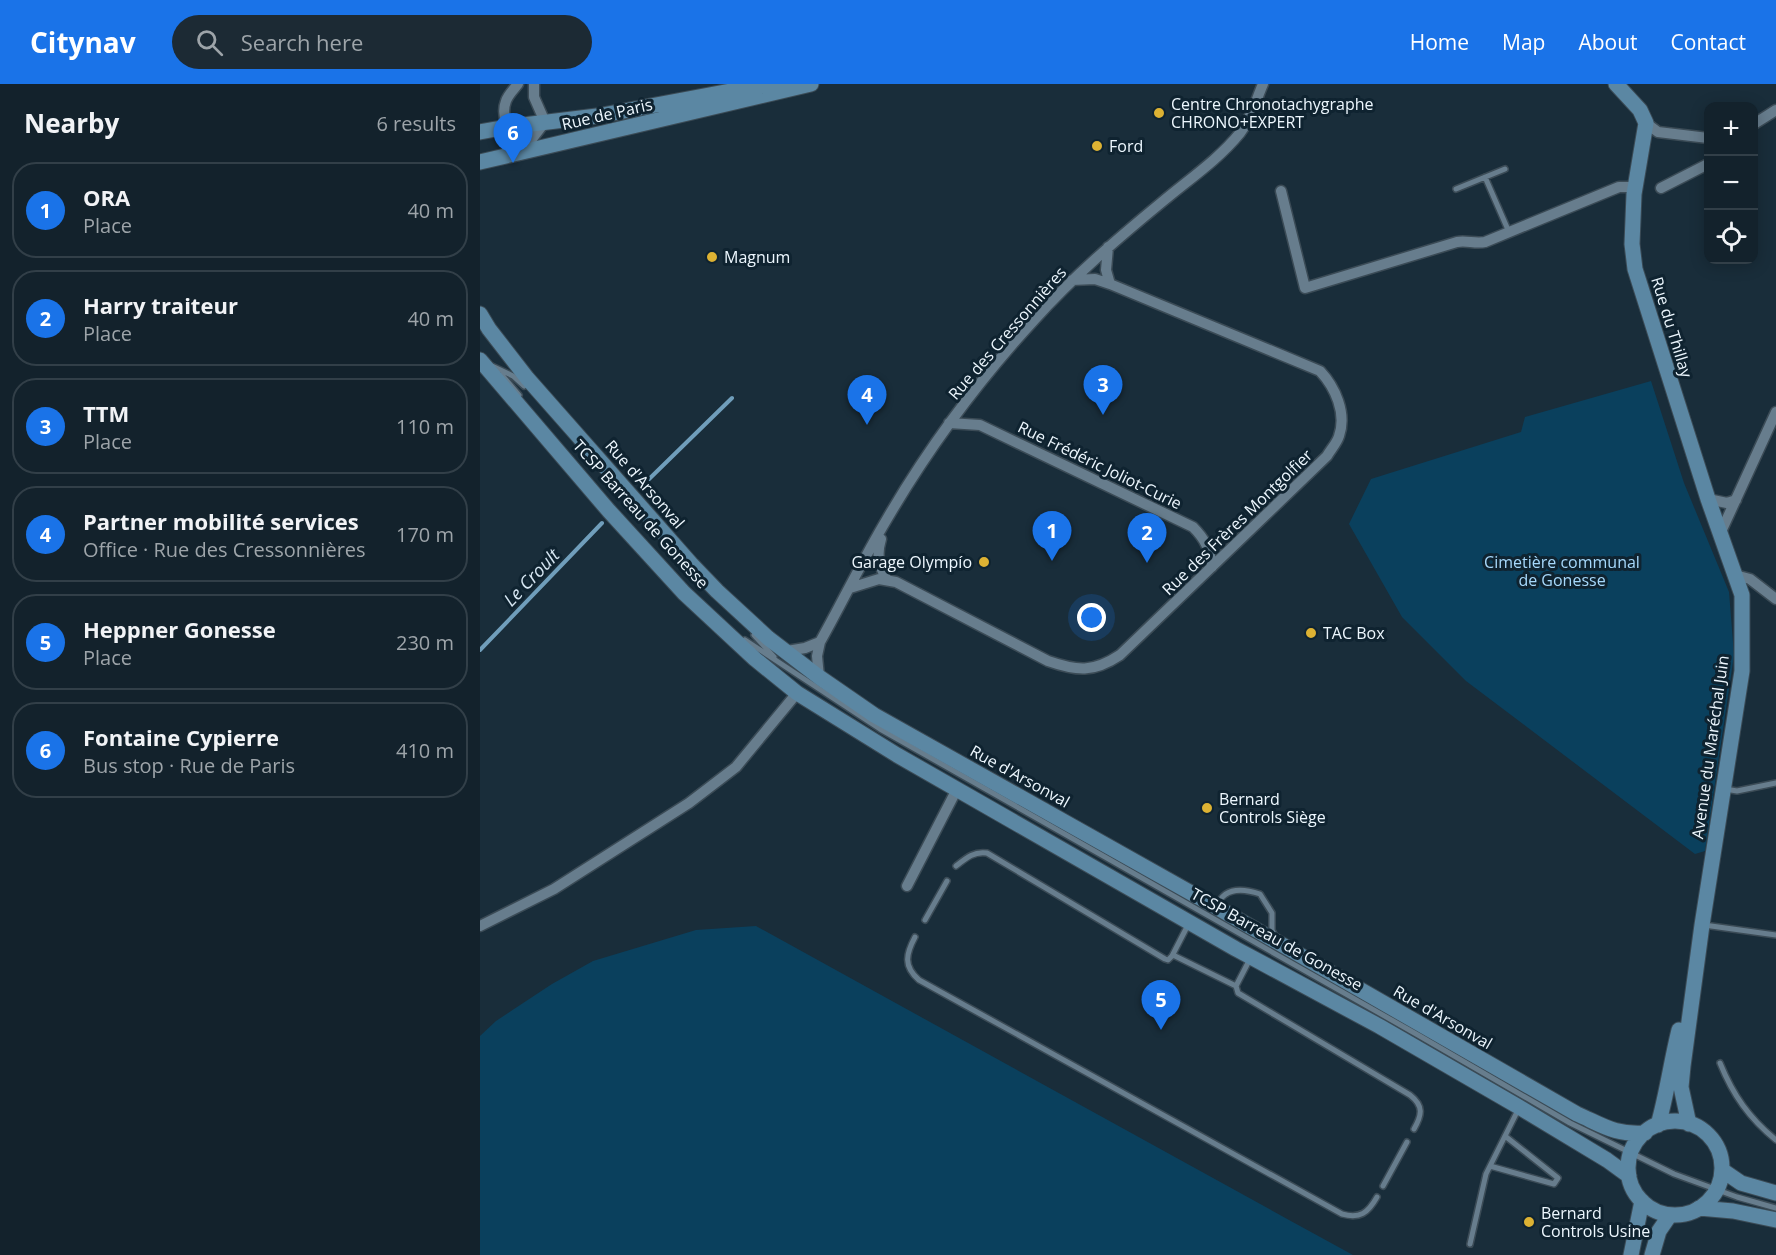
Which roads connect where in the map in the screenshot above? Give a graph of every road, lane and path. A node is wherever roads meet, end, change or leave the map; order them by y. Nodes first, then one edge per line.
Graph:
1 (518, 84) edge
2 (534, 84) edge
3 (790, 84) edge
4 (812, 84) edge
5 (1263, 84) edge
6 (1616, 84) edge
7 (1776, 110) edge
8 (1758, 121) edge
9 (545, 122) junction
10 (1646, 123) junction
11 (507, 127) junction
12 (480, 132) edge
13 (1704, 138) edge
14 (522, 152) junction
15 (480, 162) edge
16 (1704, 166) edge
17 (1505, 170) dead end
18 (1485, 177) junction
19 (1635, 187) junction
20 (1661, 188) dead end
21 (1456, 189) dead end
22 (1281, 191) dead end
23 (1509, 232) junction
24 (1108, 247) junction
25 (1072, 280) junction
26 (1110, 284) junction
27 (480, 314) edge
28 (489, 329) junction
29 (480, 359) edge
30 (495, 367) junction
31 (522, 383) junction
32 (1776, 412) edge
33 (949, 423) junction
34 (607, 498) dead end
35 (1708, 500) junction
36 (1736, 500) junction
37 (621, 514) dead end
38 (887, 518) junction
39 (1720, 534) junction
40 (1212, 567) junction
41 (1735, 575) junction
42 (887, 580) junction
43 (850, 588) junction
44 (1776, 599) edge
45 (819, 642) junction
46 (784, 657) junction
47 (819, 677) junction
48 (797, 693) junction
49 (1776, 783) edge
50 (957, 789) junction
51 (1723, 789) junction
52 (956, 866) dead end
53 (947, 881) dead end
54 (907, 886) dead end
55 (1216, 907) junction
56 (925, 920) dead end
57 (1189, 922) junction
58 (1702, 925) junction
59 (480, 927) edge
60 (1776, 935) edge
61 (915, 937) dead end
62 (1278, 943) junction
63 (1173, 955) junction
64 (1251, 957) junction
65 (1696, 967) junction
66 (1236, 986) junction
67 (1720, 1063) dead end
68 (1519, 1107) junction
69 (1689, 1124) junction
70 (1414, 1129) dead end
71 (1651, 1129) junction
72 (1505, 1136) junction
73 (1776, 1140) edge
74 (1407, 1142) dead end
75 (1631, 1153) junction
76 (1490, 1166) junction
77 (1722, 1170) junction
78 (1629, 1176) junction
79 (1383, 1186) dead end
80 (1717, 1190) junction
81 (1776, 1193) edge
82 (1377, 1197) dead end
83 (1642, 1201) junction
84 (1699, 1208) junction
85 (1776, 1208) edge
86 (1670, 1215) junction
87 (1776, 1220) edge
88 (1470, 1244) dead end
89 (1631, 1255) edge
90 (1652, 1255) edge

1 - 11 street
2 - 9 street
3 - 9 main road, Rue de Paris
4 - 14 main road, Rue de Paris
5 - 24 street, Rue des Cressonnières
6 - 10 main road
7 - 8 street
9 - 11 main road, Rue de Paris
9 - 14 street
10 - 13 street
10 - 19 main road, Rue du Thillay
11 - 12 main road, Rue de Paris
11 - 14 street
14 - 15 main road, Rue de Paris
16 - 20 street
17 - 18 lane
18 - 21 lane
18 - 23 lane
19 - 23 street
19 - 35 main road, Rue du Thillay
22 - 23 street
24 - 25 street, Rue des Cressonnières
24 - 26 street
25 - 26 street, Rue des Frères Montgolfier
25 - 33 street, Rue des Cressonnières
26 - 40 street, Rue des Frères Montgolfier
27 - 28 main road, Rue d'Arsonval
28 - 31 lane, TCSP Barreau de Gonesse
28 - 46 main road, Rue d'Arsonval
29 - 30 lane, TCSP Barreau de Gonesse
29 - 48 main road
30 - 31 lane, TCSP Barreau de Gonesse
30 - 34 lane, TCSP Barreau de Gonesse
31 - 46 lane, TCSP Barreau de Gonesse
32 - 36 street
33 - 38 street, Rue des Cressonnières
33 - 40 street, Rue Frédéric Joliot-Curie
35 - 36 street
35 - 39 main road, Rue du Thillay
36 - 39 street
37 - 46 lane, TCSP Barreau de Gonesse
38 - 42 street
38 - 43 street, Rue des Cressonnières
39 - 41 main road, Avenue du Maréchal Juin
40 - 42 street, Rue des Frères Montgolfier
41 - 44 street
41 - 51 main road, Avenue du Maréchal Juin
42 - 43 street
43 - 45 street, Rue des Cressonnières
45 - 46 street
45 - 47 street, Rue des Cressonnières
46 - 47 main road, Rue d'Arsonval
46 - 75 lane, TCSP Barreau de Gonesse
47 - 55 main road, Rue d'Arsonval
48 - 50 main road
48 - 59 street
49 - 51 lane
50 - 54 street
50 - 57 main road
51 - 58 main road, Avenue du Maréchal Juin
52 - 63 lane
53 - 56 lane
55 - 62 main road, Rue d'Arsonval
55 - 62 lane
57 - 63 lane
57 - 64 main road
58 - 60 lane
58 - 65 main road, Avenue du Maréchal Juin
61 - 82 lane
62 - 71 main road, Rue d'Arsonval
63 - 66 lane
64 - 66 lane
64 - 68 main road
65 - 69 main road, Avenue du Maréchal Juin
65 - 71 main road, Avenue du Maréchal Juin
66 - 70 lane
67 - 73 lane
68 - 72 lane
68 - 78 main road
69 - 71 main road, Rue d'Arsonval
69 - 77 main road
71 - 75 main road
72 - 76 lane
72 - 76 lane
74 - 79 lane
75 - 78 main road
75 - 80 lane, TCSP Barreau de Gonesse
76 - 88 lane
77 - 80 main road
77 - 81 main road
78 - 83 main road
80 - 84 main road
80 - 85 lane, TCSP Barreau de Gonesse
83 - 86 main road
83 - 89 main road
84 - 86 main road
84 - 87 main road
86 - 90 main road

